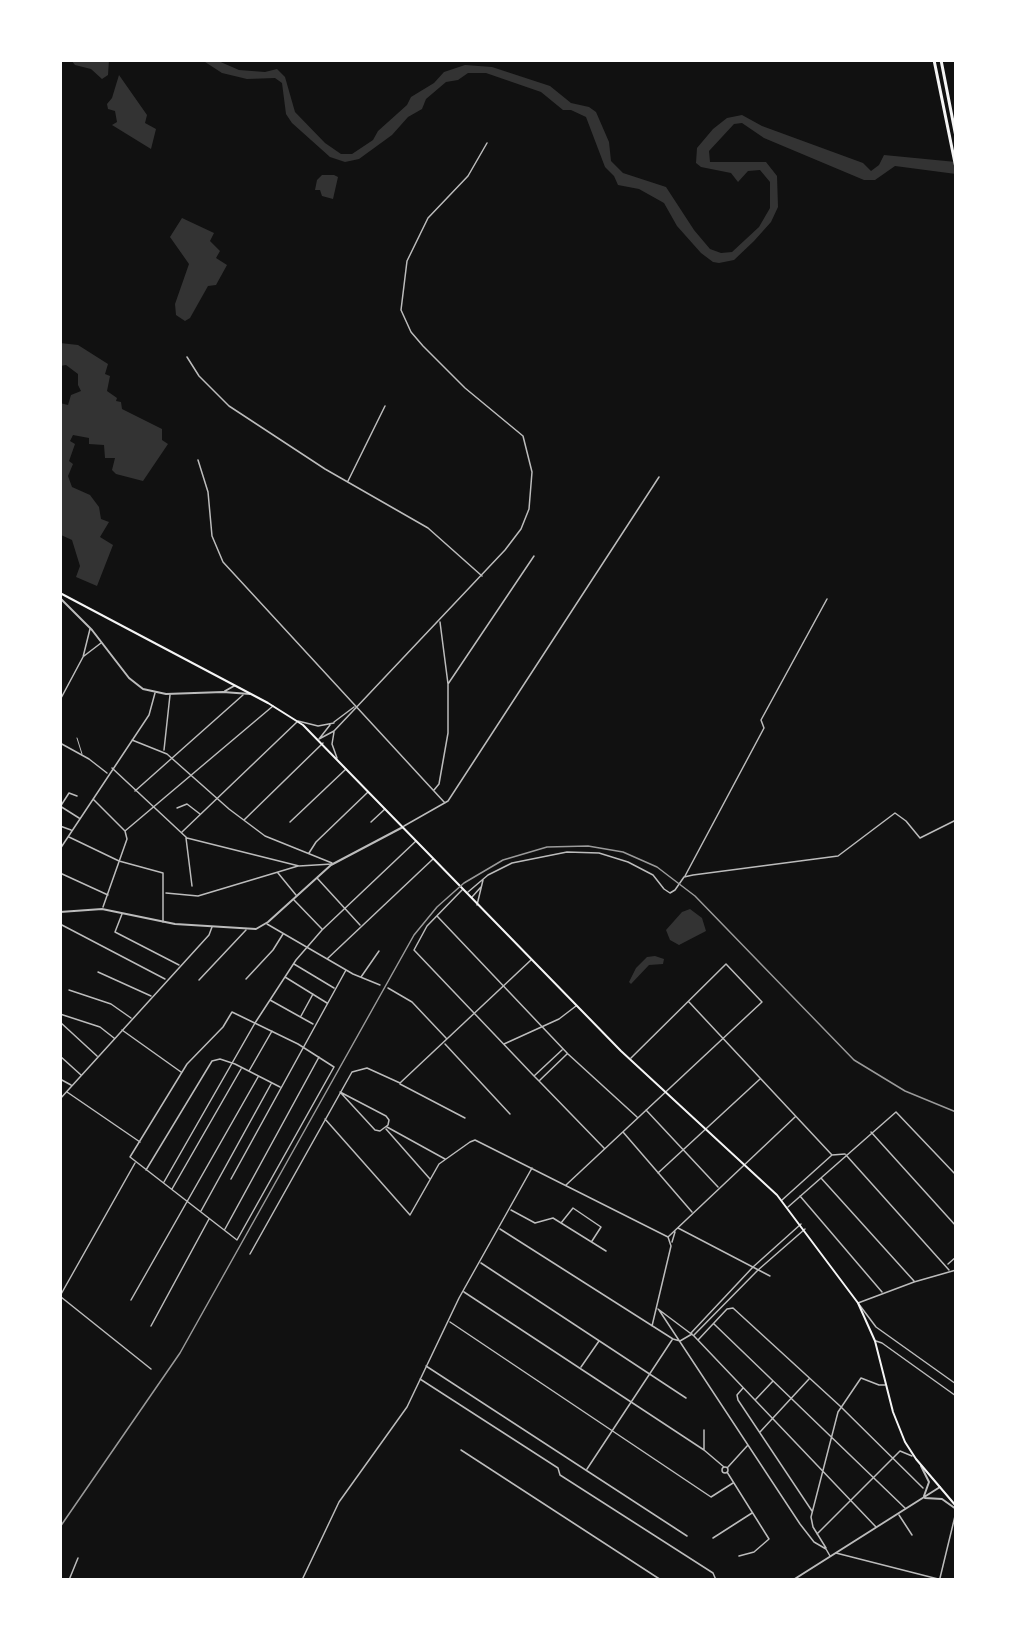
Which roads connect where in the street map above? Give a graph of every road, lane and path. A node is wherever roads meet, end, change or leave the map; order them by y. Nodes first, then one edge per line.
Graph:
1 (934, 60) edge
2 (941, 60) edge
3 (956, 137) edge
4 (487, 143) dead end
5 (956, 168) edge
6 (187, 357) dead end
7 (385, 406) dead end
8 (198, 460) dead end
9 (659, 477) dead end
10 (348, 482) junction
11 (534, 556) dead end
12 (482, 576) junction
13 (60, 593) edge
14 (60, 598) edge
15 (827, 599) dead end
16 (440, 620) junction
17 (90, 628) junction
18 (98, 637) junction
19 (88, 639) junction
20 (102, 643) junction
21 (83, 657) junction
22 (226, 681) junction
23 (448, 684) junction
24 (234, 686) junction
25 (223, 692) junction
26 (229, 692) junction
27 (155, 693) junction
28 (170, 694) junction
29 (243, 694) junction
30 (252, 694) junction
31 (60, 700) edge
32 (273, 706) junction
33 (355, 707) junction
34 (298, 721) junction
35 (334, 723) junction
36 (334, 731) junction
37 (77, 738) dead end
38 (319, 739) junction
39 (132, 740) junction
40 (60, 743) edge
41 (323, 743) junction
42 (163, 752) junction
43 (82, 755) junction
44 (171, 757) junction
45 (337, 758) junction
46 (112, 768) junction
47 (347, 768) junction
48 (108, 774) junction
49 (192, 776) junction
50 (433, 790) junction
51 (135, 791) junction
52 (369, 791) junction
53 (77, 796) dead end
54 (92, 798) junction
55 (217, 799) junction
56 (445, 804) junction
57 (60, 807) edge
58 (177, 808) dead end
59 (385, 808) junction
60 (154, 809) junction
61 (201, 814) junction
62 (80, 818) junction
63 (244, 820) junction
64 (956, 820) edge
65 (290, 822) dead end
66 (371, 822) dead end
67 (60, 826) edge
68 (403, 827) junction
69 (72, 831) junction
70 (125, 831) junction
71 (182, 833) junction
72 (68, 837) junction
73 (187, 837) junction
74 (416, 841) junction
75 (60, 849) edge
76 (309, 854) junction
77 (433, 859) junction
78 (119, 861) junction
79 (333, 864) junction
80 (299, 866) junction
81 (60, 873) edge
82 (277, 873) junction
83 (316, 877) junction
84 (684, 877) junction
85 (483, 879) junction
86 (192, 886) dead end
87 (481, 886) junction
88 (462, 890) junction
89 (165, 893) junction
90 (466, 894) junction
91 (108, 895) junction
92 (297, 895) junction
93 (470, 898) junction
94 (293, 899) junction
95 (477, 905) junction
96 (345, 908) junction
97 (102, 909) junction
98 (60, 912) edge
99 (122, 913) junction
100 (437, 916) junction
101 (163, 922) junction
102 (266, 923) junction
103 (60, 924) edge
104 (212, 926) junction
105 (361, 926) junction
106 (246, 929) junction
107 (322, 930) junction
108 (283, 933) junction
109 (306, 947) junction
110 (379, 951) dead end
111 (327, 959) junction
112 (532, 960) junction
113 (293, 964) junction
114 (180, 965) junction
115 (346, 970) junction
116 (98, 972) dead end
117 (285, 977) junction
118 (361, 978) junction
119 (246, 979) dead end
120 (166, 980) junction
121 (199, 980) dead end
122 (380, 985) dead end
123 (503, 986) junction
124 (388, 988) dead end
125 (335, 989) junction
126 (69, 990) dead end
127 (313, 994) junction
128 (152, 996) junction
129 (269, 1000) junction
130 (689, 1001) junction
131 (327, 1003) junction
132 (576, 1005) junction
133 (474, 1013) junction
134 (60, 1014) edge
135 (301, 1017) junction
136 (131, 1019) junction
137 (60, 1022) edge
138 (255, 1023) junction
139 (314, 1024) junction
140 (543, 1027) junction
141 (122, 1030) junction
142 (272, 1031) junction
143 (114, 1038) junction
144 (723, 1038) junction
145 (447, 1039) junction
146 (444, 1042) junction
147 (504, 1044) junction
148 (301, 1046) junction
149 (563, 1048) junction
150 (568, 1054) junction
151 (60, 1056) edge
152 (98, 1056) junction
153 (319, 1056) junction
154 (630, 1059) junction
155 (233, 1063) junction
156 (242, 1067) junction
157 (249, 1071) junction
158 (182, 1073) junction
159 (81, 1075) junction
160 (534, 1076) junction
161 (258, 1077) junction
162 (60, 1079) edge
163 (761, 1079) junction
164 (539, 1081) junction
165 (400, 1083) junction
166 (272, 1084) junction
167 (72, 1086) junction
168 (280, 1087) junction
169 (66, 1092) junction
170 (340, 1092) junction
171 (666, 1092) junction
172 (60, 1099) edge
173 (364, 1105) junction
174 (646, 1110) junction
175 (358, 1111) junction
176 (510, 1114) dead end
177 (796, 1116) junction
178 (465, 1118) dead end
179 (637, 1118) junction
180 (325, 1119) junction
181 (386, 1127) junction
182 (706, 1128) junction
183 (622, 1131) junction
184 (871, 1132) junction
185 (140, 1142) junction
186 (605, 1148) junction
187 (683, 1150) junction
188 (845, 1154) junction
189 (832, 1155) junction
190 (446, 1159) junction
191 (135, 1162) junction
192 (745, 1164) junction
193 (532, 1168) junction
194 (146, 1171) junction
195 (658, 1173) junction
196 (956, 1175) edge
197 (821, 1178) junction
198 (231, 1179) dead end
199 (430, 1179) junction
200 (163, 1183) junction
201 (566, 1185) junction
202 (719, 1188) junction
203 (171, 1190) junction
204 (800, 1196) junction
205 (782, 1200) junction
206 (188, 1202) junction
207 (788, 1207) junction
208 (510, 1209) junction
209 (201, 1212) junction
210 (693, 1213) junction
211 (209, 1219) junction
212 (561, 1223) junction
213 (801, 1224) junction
214 (956, 1226) edge
215 (500, 1228) junction
216 (678, 1228) junction
217 (805, 1229) junction
218 (224, 1230) junction
219 (675, 1231) junction
220 (668, 1237) junction
221 (592, 1242) junction
222 (672, 1246) junction
223 (606, 1251) dead end
224 (250, 1254) dead end
225 (956, 1257) edge
226 (481, 1262) junction
227 (946, 1266) junction
228 (753, 1268) junction
229 (956, 1269) edge
230 (758, 1270) junction
231 (949, 1270) junction
232 (770, 1276) dead end
233 (914, 1282) junction
234 (463, 1291) junction
235 (883, 1293) junction
236 (60, 1296) edge
237 (131, 1300) dead end
238 (858, 1303) junction
239 (658, 1309) junction
240 (449, 1322) junction
241 (714, 1323) junction
242 (151, 1326) dead end
243 (652, 1326) junction
244 (692, 1334) junction
245 (890, 1336) junction
246 (672, 1339) junction
247 (599, 1340) junction
248 (698, 1340) junction
249 (680, 1341) junction
250 (875, 1341) junction
251 (882, 1343) junction
252 (425, 1365) junction
253 (580, 1368) junction
254 (151, 1369) dead end
255 (650, 1374) junction
256 (419, 1378) junction
257 (810, 1378) junction
258 (773, 1380) junction
259 (956, 1384) edge
260 (886, 1385) junction
261 (744, 1388) junction
262 (956, 1396) edge
263 (686, 1398) dead end
264 (791, 1398) junction
265 (755, 1400) junction
266 (632, 1403) junction
267 (840, 1406) junction
268 (772, 1418) junction
269 (704, 1430) dead end
270 (613, 1431) junction
271 (760, 1432) junction
272 (831, 1438) junction
273 (749, 1444) junction
274 (460, 1450) dead end
275 (704, 1450) junction
276 (913, 1455) junction
277 (893, 1457) junction
278 (920, 1464) junction
279 (724, 1467) junction
280 (728, 1467) junction
281 (587, 1470) junction
282 (727, 1472) junction
283 (822, 1472) junction
284 (873, 1478) junction
285 (733, 1483) junction
286 (940, 1487) junction
287 (924, 1488) dead end
288 (922, 1499) junction
289 (849, 1500) junction
290 (906, 1509) junction
291 (956, 1509) edge
292 (812, 1511) junction
293 (753, 1513) junction
294 (899, 1514) junction
295 (877, 1527) junction
296 (817, 1534) junction
297 (912, 1534) dead end
298 (687, 1536) dead end
299 (713, 1538) dead end
300 (826, 1549) junction
301 (836, 1553) junction
302 (739, 1556) dead end
303 (830, 1557) junction
304 (78, 1558) dead end
305 (69, 1580) edge
306 (302, 1580) edge
307 (661, 1580) edge
308 (716, 1580) edge
309 (793, 1580) edge
310 (941, 1580) edge

1 - 5 highway
2 - 3 highway
4 - 12 street
6 - 10 street
7 - 10 street
8 - 33 street
9 - 56 street
10 - 12 street
11 - 23 street
12 - 16 street
13 - 22 main road
14 - 17 street
15 - 84 street
16 - 23 street
16 - 33 street
17 - 18 street
17 - 19 street
18 - 19 street
18 - 20 street
19 - 21 street
20 - 21 street
20 - 27 street
21 - 31 street
22 - 24 main road
22 - 25 street
23 - 50 street
24 - 25 street
24 - 26 street
24 - 30 main road
25 - 26 street
25 - 28 street
26 - 29 street
27 - 28 street
27 - 39 street
28 - 42 street
29 - 30 street
29 - 44 street
30 - 32 main road
32 - 34 main road
32 - 49 street
33 - 35 street
33 - 36 street
33 - 50 street
34 - 35 street
34 - 38 main road
34 - 55 street
35 - 38 street
36 - 38 street
36 - 45 street
37 - 43 lane
38 - 41 main road
39 - 42 street
39 - 46 street
40 - 43 street
41 - 45 main road
41 - 63 street
42 - 44 street
43 - 48 street
44 - 49 street
44 - 51 street
45 - 47 main road
46 - 48 street
46 - 51 street
47 - 52 main road
47 - 65 street
48 - 54 street
49 - 55 street
49 - 60 street
50 - 56 street
51 - 60 street
52 - 59 main road
52 - 76 street
53 - 57 street
54 - 62 street
54 - 70 street
55 - 61 street
55 - 63 street
56 - 68 street
57 - 62 street
58 - 61 street
59 - 66 street
59 - 68 main road
60 - 70 street
60 - 71 street
61 - 71 street
62 - 69 street
63 - 76 street
64 - 84 street
67 - 69 street
68 - 74 main road
68 - 79 street
69 - 72 street
70 - 78 street
71 - 73 street
72 - 75 street
72 - 78 street
73 - 80 street
73 - 86 street
74 - 77 main road
74 - 96 street
76 - 79 street
77 - 88 main road
77 - 105 street
78 - 89 street
78 - 91 street
79 - 80 street
79 - 83 street
80 - 82 street
81 - 91 street
82 - 89 street
82 - 92 street
83 - 92 street
83 - 96 street
84 - 85 street
85 - 87 street
85 - 90 street
87 - 93 street
87 - 95 street
88 - 90 main road
88 - 100 street
89 - 101 street
90 - 93 main road
91 - 97 street
92 - 94 street
93 - 95 main road
94 - 102 street
94 - 107 street
95 - 112 main road
96 - 105 street
96 - 107 street
97 - 98 street
97 - 99 street
99 - 101 street
99 - 114 street
100 - 123 street
100 - 133 street
101 - 104 street
102 - 106 street
102 - 108 street
103 - 120 street
104 - 106 street
104 - 114 street
105 - 111 street
106 - 121 street
107 - 109 street
108 - 109 street
108 - 119 street
109 - 111 street
109 - 113 street
110 - 118 street
111 - 115 street
112 - 123 street
112 - 132 main road
113 - 117 street
113 - 125 street
114 - 120 street
115 - 118 street
115 - 125 street
116 - 128 street
117 - 127 street
117 - 129 street
118 - 122 street
120 - 128 street
123 - 133 street
123 - 140 street
124 - 145 street
125 - 131 street
126 - 136 street
127 - 131 street
127 - 135 street
128 - 136 street
129 - 135 street
129 - 138 street
130 - 144 street
130 - 144 street
130 - 154 street
131 - 139 street
132 - 140 street
132 - 154 main road
133 - 145 street
133 - 147 street
134 - 143 street
135 - 139 street
136 - 141 street
137 - 152 street
138 - 142 street
138 - 155 street
138 - 158 street
139 - 148 street
140 - 147 street
140 - 149 street
141 - 143 street
141 - 158 street
142 - 148 street
142 - 157 street
143 - 152 street
144 - 163 street
144 - 171 street
145 - 146 street
146 - 165 street
146 - 176 street
147 - 160 street
148 - 153 street
148 - 168 street
149 - 150 street
149 - 160 street
150 - 164 street
150 - 179 street
151 - 159 street
152 - 159 street
153 - 218 street
153 - 218 street
154 - 171 main road
155 - 156 street
155 - 194 street
155 - 200 street
156 - 157 street
156 - 203 street
157 - 161 street
158 - 185 street
159 - 167 street
160 - 164 street
161 - 166 street
161 - 206 street
162 - 167 street
163 - 177 street
163 - 182 street
164 - 186 street
165 - 170 street
165 - 178 street
166 - 168 street
166 - 209 street
167 - 169 street
168 - 198 street
169 - 172 street
169 - 185 street
170 - 173 street
170 - 175 street
170 - 180 street
171 - 174 street
171 - 182 main road
173 - 175 street
173 - 181 street
174 - 179 street
174 - 187 street
175 - 181 street
177 - 189 street
177 - 192 street
179 - 183 street
180 - 199 street
180 - 224 street
181 - 190 street
181 - 199 street
182 - 187 street
182 - 192 main road
183 - 186 street
183 - 195 street
184 - 188 street
184 - 196 street
184 - 214 street
185 - 191 street
186 - 201 street
187 - 195 street
187 - 202 street
188 - 189 street
188 - 197 street
188 - 227 street
189 - 205 street
190 - 193 street
190 - 199 street
191 - 194 street
191 - 236 street
192 - 202 street
192 - 205 main road
193 - 201 street
193 - 208 street
194 - 200 street
195 - 210 street
197 - 204 street
197 - 233 street
200 - 203 street
201 - 220 street
202 - 210 street
203 - 206 street
204 - 207 street
204 - 235 street
205 - 207 main road
206 - 209 street
206 - 237 street
207 - 213 main road
208 - 212 street
208 - 215 street
209 - 211 street
210 - 216 street
211 - 218 street
211 - 242 street
212 - 221 street
212 - 221 street
213 - 217 main road
213 - 228 street
215 - 226 street
215 - 243 street
216 - 219 street
216 - 228 street
217 - 230 street
217 - 238 main road
219 - 220 street
219 - 222 street
220 - 222 street
221 - 223 street
222 - 239 street
225 - 227 street
226 - 234 street
226 - 247 street
227 - 231 street
228 - 230 street
228 - 244 street
229 - 231 street
230 - 232 street
230 - 244 street
231 - 233 street
233 - 235 street
234 - 240 street
234 - 253 street
235 - 238 street
236 - 254 street
238 - 245 street
238 - 250 main road
239 - 243 street
239 - 244 street
239 - 249 street
240 - 252 street
240 - 270 street
241 - 248 street
241 - 257 street
241 - 258 street
243 - 246 street
244 - 248 street
244 - 249 street
245 - 251 street
245 - 259 street
246 - 249 street
246 - 255 street
247 - 253 street
247 - 255 street
248 - 261 street
249 - 273 street
250 - 251 street
250 - 260 main road
251 - 262 street
252 - 256 street
252 - 281 street
253 - 266 street
255 - 263 street
255 - 266 street
256 - 306 street
256 - 308 street
257 - 264 street
257 - 267 street
258 - 264 street
258 - 265 street
260 - 267 street
260 - 276 main road
261 - 265 street
261 - 271 street
264 - 268 street
264 - 272 street
265 - 268 street
266 - 270 street
266 - 275 street
267 - 272 street
267 - 277 street
268 - 271 street
268 - 283 street
269 - 275 street
270 - 281 street
270 - 285 street
271 - 292 street
272 - 283 street
272 - 284 street
273 - 280 street
273 - 300 street
274 - 307 street
275 - 279 street
276 - 277 street
276 - 278 main road
277 - 284 street
277 - 287 street
278 - 286 main road
278 - 288 street
279 - 280 street
279 - 282 street
280 - 282 street
281 - 298 street
282 - 285 street
283 - 289 street
283 - 292 street
284 - 289 street
284 - 290 street
285 - 293 street
286 - 288 street
286 - 291 main road
288 - 290 street
288 - 291 street
289 - 295 street
289 - 296 street
290 - 294 street
291 - 310 street
292 - 296 street
293 - 299 street
293 - 302 street
294 - 295 street
294 - 297 street
295 - 301 street
296 - 300 street
300 - 303 street
301 - 303 street
301 - 310 street
303 - 309 street
304 - 305 street

